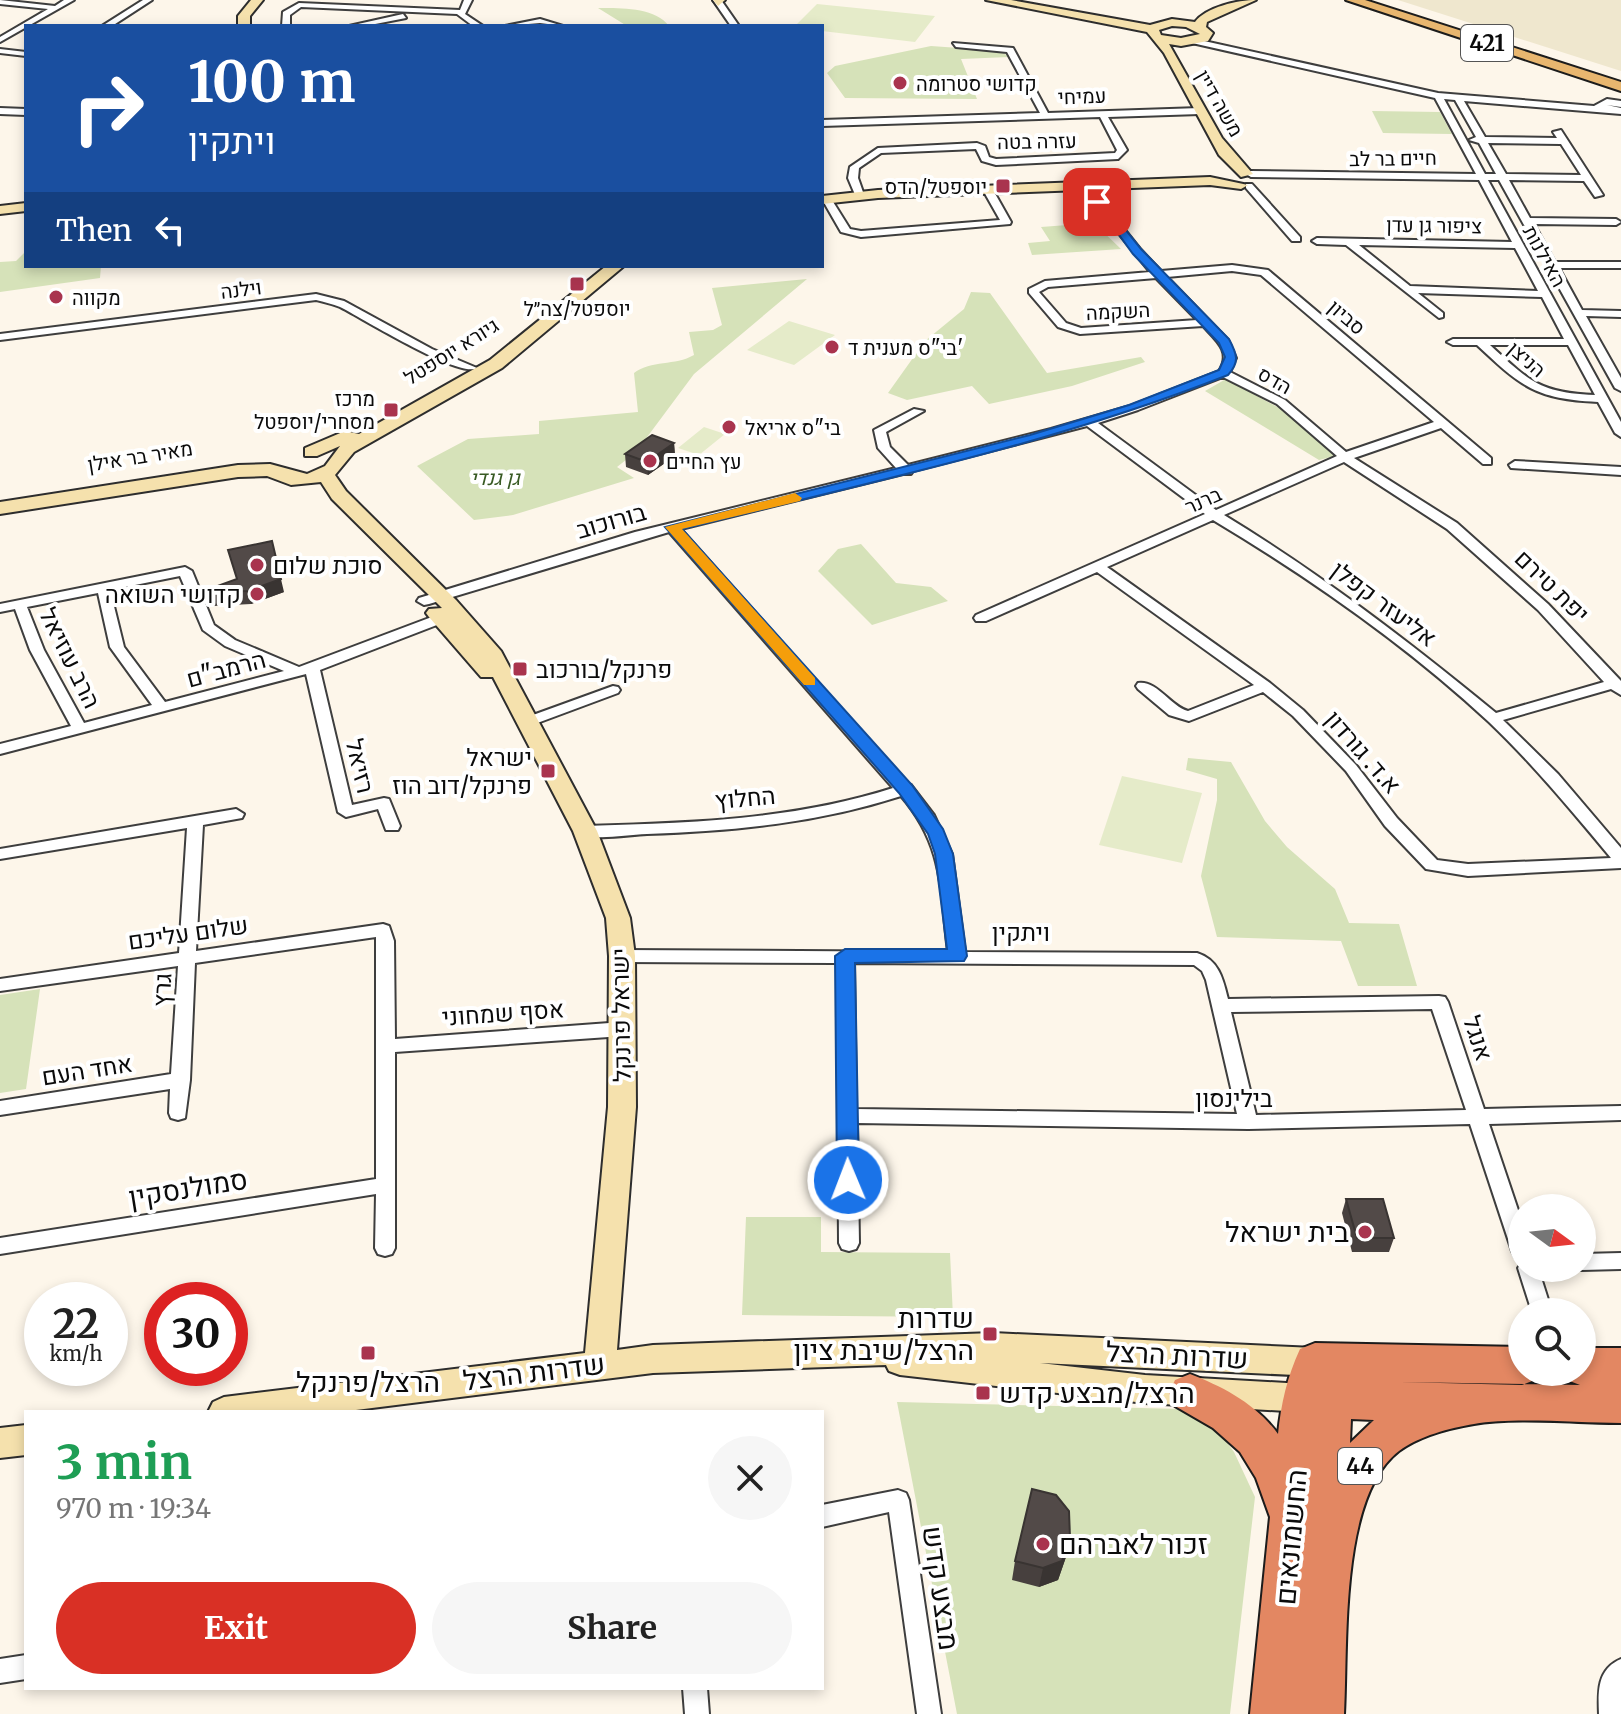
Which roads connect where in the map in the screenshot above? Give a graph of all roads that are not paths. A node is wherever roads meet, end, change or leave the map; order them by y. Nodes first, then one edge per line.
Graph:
1 (70, 0) edge
2 (148, 0) edge
3 (248, 0) edge
4 (257, 0) edge
5 (468, 0) edge
6 (992, 0) edge
7 (1037, 0) edge
8 (1230, 0) edge
9 (1250, 0) edge
10 (1352, 0) edge
11 (1378, 0) edge
12 (718, 1) edge
13 (0, 2) edge
14 (56, 8) junction
15 (428, 11) junction
16 (462, 12) junction
17 (28, 24) edge
18 (109, 24) edge
19 (235, 24) edge
20 (244, 24) edge
21 (286, 24) edge
22 (363, 24) edge
23 (476, 24) edge
24 (521, 24) edge
25 (551, 24) edge
26 (734, 24) edge
27 (24, 26) edge
28 (1162, 28) junction
29 (1195, 36) junction
30 (0, 40) edge
31 (956, 45) dead end
32 (0, 51) edge
33 (24, 54) edge
34 (1171, 55) junction
35 (1621, 78) edge
36 (1621, 87) edge
37 (1438, 96) junction
38 (1458, 98) junction
39 (1621, 104) edge
40 (1602, 106) junction
41 (0, 111) edge
42 (1200, 111) junction
43 (1621, 111) edge
44 (24, 112) edge
45 (1102, 113) junction
46 (1045, 115) junction
47 (824, 123) edge
48 (1558, 131) dead end
49 (1462, 140) junction
50 (1481, 140) junction
51 (1564, 141) junction
52 (1481, 175) junction
53 (1501, 176) junction
54 (1244, 178) junction
55 (1588, 178) junction
56 (1085, 186) junction
57 (988, 190) junction
58 (859, 195) junction
59 (1598, 195) dead end
60 (824, 200) edge
61 (24, 205) edge
62 (0, 208) edge
63 (1608, 210) dead end
64 (1526, 221) junction
65 (1619, 225) edge
66 (1296, 239) dead end
67 (1317, 241) dead end
68 (1349, 242) junction
69 (1519, 245) junction
70 (1551, 265) junction
71 (1621, 265) edge
72 (597, 268) edge
73 (614, 268) edge
74 (1158, 273) junction
75 (1407, 289) junction
76 (1545, 294) junction
77 (1579, 313) junction
78 (1621, 314) edge
79 (1439, 315) dead end
80 (1206, 323) junction
81 (0, 337) edge
82 (1453, 342) dead end
83 (1480, 342) junction
84 (1572, 342) junction
85 (1584, 365) junction
86 (1615, 366) edge
87 (471, 368) junction
88 (1223, 373) junction
89 (1621, 388) edge
90 (1603, 399) junction
91 (918, 411) dead end
92 (1089, 422) junction
93 (1443, 423) junction
94 (1621, 433) edge
95 (1345, 457) junction
96 (1487, 461) dead end
97 (295, 464) junction
98 (1515, 465) dead end
99 (331, 468) junction
100 (907, 471) junction
101 (1621, 471) edge
102 (0, 500) edge
103 (0, 508) edge
104 (1216, 516) junction
105 (672, 527) junction
106 (1097, 566) junction
107 (103, 587) junction
108 (432, 598) junction
109 (20, 605) junction
110 (0, 608) edge
111 (448, 615) junction
112 (981, 618) dead end
113 (306, 670) junction
114 (1143, 686) dead end
115 (1265, 686) junction
116 (1618, 687) edge
117 (613, 690) dead end
118 (162, 708) junction
119 (1493, 718) junction
120 (527, 722) junction
121 (80, 729) junction
122 (0, 749) edge
123 (906, 789) junction
124 (236, 814) dead end
125 (195, 821) junction
126 (392, 826) dead end
127 (585, 831) junction
128 (0, 854) edge
129 (1621, 861) edge
130 (622, 956) junction
131 (845, 956) junction
132 (957, 956) junction
133 (188, 957) junction
134 (0, 985) edge
135 (1221, 1006) junction
136 (623, 1029) junction
137 (386, 1046) junction
138 (181, 1080) junction
139 (0, 1108) edge
140 (178, 1113) dead end
141 (1621, 1113) edge
142 (847, 1116) junction
143 (1477, 1118) junction
144 (1248, 1122) junction
145 (385, 1185) junction
146 (1508, 1210) edge
147 (849, 1243) dead end
148 (0, 1246) edge
149 (385, 1248) dead end
150 (1621, 1261) edge
151 (1596, 1262) edge
152 (847, 1353) junction
153 (600, 1364) junction
154 (1508, 1367) edge
155 (1596, 1367) edge
156 (1621, 1367) edge
157 (1316, 1386) junction
158 (1190, 1393) junction
159 (1475, 1404) junction
160 (1621, 1404) edge
161 (240, 1410) edge
162 (24, 1440) edge
163 (0, 1443) edge
164 (824, 1516) edge
165 (1293, 1524) junction
166 (1328, 1596) junction
167 (24, 1667) edge
168 (0, 1671) edge
169 (1621, 1671) edge
170 (695, 1690) edge
171 (697, 1714) edge
172 (929, 1714) edge
173 (1274, 1714) edge
174 (1320, 1714) edge
175 (1611, 1714) edge

1 - 14 street
2 - 18 street
3 - 19 street
4 - 20 street
5 - 16 street
6 - 28 street
7 - 28 street
8 - 28 street
9 - 29 street, משה דיין
10 - 36 main road, 421
11 - 35 main road, 421
12 - 26 street
13 - 14 street
14 - 17 street
15 - 16 street
15 - 21 street
15 - 22 street
16 - 23 street
24 - 25 street
27 - 30 street
28 - 29 street
28 - 29 street
28 - 34 street, משה דיין
29 - 34 street, משה דיין
29 - 37 street
29 - 40 street
31 - 46 street
32 - 33 street
34 - 42 street, משה דיין
37 - 38 street
37 - 49 street, האילנות
38 - 40 street
38 - 50 street, האילנות
39 - 40 street
40 - 43 street
41 - 44 street
42 - 45 street, עמיחי
42 - 54 street, משה דיין
45 - 46 street, עמיחי
45 - 58 street, עזרה בטה
46 - 47 street, עמיחי
48 - 51 street
49 - 50 street
49 - 52 street, האילנות
50 - 51 street
50 - 53 street, האילנות
51 - 55 street
52 - 53 street, חיים בר לב
52 - 54 street, חיים בר לב
52 - 69 street, האילנות
53 - 55 street, חיים בר לב
53 - 64 street, האילנות
54 - 56 street
54 - 66 street
55 - 59 street
56 - 57 street
56 - 74 street, הדס
57 - 58 street
57 - 60 street
58 - 60 street
61 - 62 street
63 - 65 street
64 - 65 street
64 - 70 street, האילנות
67 - 68 street, ציפור גן עדן
68 - 69 street, ציפור גן עדן
68 - 75 street, ציפור גן עדן
69 - 76 street, האילנות
70 - 71 street
70 - 77 street, האילנות
72 - 87 street, גיורא יוספטל
73 - 99 street, גיורא יוספטל
74 - 80 street, הדס
74 - 80 street, השקמה
74 - 93 street, סביון
75 - 76 street
75 - 79 street, ציפור גן עדן
76 - 84 street, האילנות
77 - 78 street
77 - 86 street, האילנות
80 - 88 street, הדס
81 - 87 street, וילנה
82 - 83 street, הניצן
83 - 84 street, הניצן
83 - 90 street, הניצן
84 - 85 street, האילנות
85 - 86 street
85 - 90 street, האילנות
86 - 89 street, האילנות
87 - 97 street, גיורא יוספטל
88 - 92 street, בורוכוב
88 - 95 street, הדס
90 - 94 street, האילנות
91 - 100 street
92 - 100 street, בורוכוב
92 - 104 street, אליעזר קפלן
93 - 95 street, ברנר
93 - 96 street, סביון
95 - 104 street, ברנר
95 - 116 street, יפת טירם
97 - 99 street
97 - 99 street
97 - 102 street, מאיר בר אילן
97 - 103 street, מאיר בר אילן
97 - 108 street, ישראל פרנקל
98 - 101 street
99 - 108 street, ישראל פרנקל
100 - 105 street, בורוכוב
104 - 106 street, ברנר
104 - 119 street, אליעזר קפלן
105 - 108 street, בורוכוב
105 - 123 street
106 - 112 street, ברנר
106 - 115 street, א.ד. גורדון
107 - 109 street
107 - 113 street
107 - 118 street
108 - 111 street, ישראל פרנקל
109 - 110 street
109 - 121 street, הרב עוזיאל
111 - 113 street, הרמב"ם
111 - 120 street, ישראל פרנקל
113 - 118 street, הרמב"ם
113 - 126 street, רזיאל
114 - 115 street
115 - 129 street, א.ד. גורדון
116 - 119 street, יפת טירם
117 - 120 street
118 - 121 street, הרמב"ם
119 - 129 street, אליעזר קפלן
120 - 127 street, ישראל פרנקל
121 - 122 street, הרמב"ם
123 - 127 street, החלוץ
123 - 132 street
124 - 125 street
125 - 128 street
125 - 133 street, גרץ
127 - 130 street, ישראל פרנקל
130 - 131 street, ויתקין
130 - 136 street, ישראל פרנקל
131 - 132 street, ויתקין
131 - 142 street
132 - 135 street, ויתקין
133 - 134 street, שלום עליכם
133 - 137 street, שלום עליכם
133 - 138 street, גרץ
135 - 143 street, אנגל
135 - 144 street, ויתקין
136 - 137 street, אסף שמחוני
136 - 153 street, ישראל פרנקל
137 - 145 street
138 - 139 street, אחד העם
138 - 140 street, גרץ
141 - 143 street, בילינסון
142 - 144 street, בילינסון
142 - 147 street
143 - 144 street, בילינסון
143 - 146 street, אנגל
145 - 148 street, סמולנסקין
145 - 149 street
150 - 151 street
152 - 153 street, שדרות הרצל
152 - 157 street, שדרות הרצל
152 - 158 street, שדרות הרצל
153 - 161 street, שדרות הרצל
154 - 157 highway
155 - 156 highway
157 - 158 street, שדרות הרצל
157 - 159 highway, 44
157 - 165 highway, החשמונאים
157 - 166 highway
158 - 165 highway
159 - 160 highway, 44
159 - 166 highway, 44
162 - 163 street
164 - 172 street, מבצע קדש
165 - 173 highway, החשמונאים
166 - 174 highway, החשמונאים / 44
167 - 168 street
169 - 175 street
170 - 171 street

